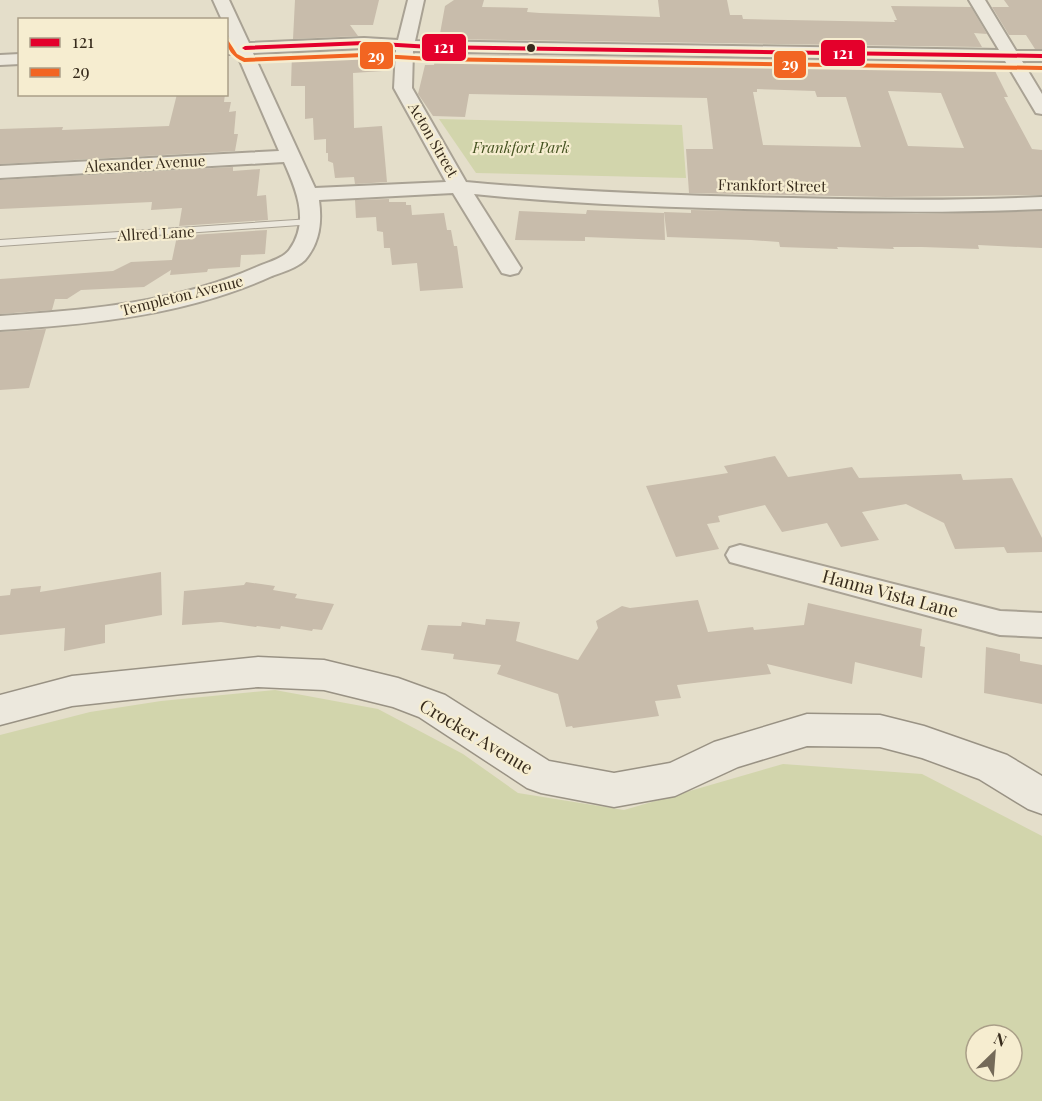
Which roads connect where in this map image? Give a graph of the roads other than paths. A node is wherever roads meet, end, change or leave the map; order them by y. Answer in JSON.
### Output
{"nodes":[{"id":1,"x":221,"y":0,"type":"edge"},
{"id":2,"x":416,"y":0,"type":"edge"},
{"id":3,"x":976,"y":0,"type":"edge"},
{"id":4,"x":227,"y":18,"type":"edge"},
{"id":5,"x":228,"y":23,"type":"edge"},
{"id":6,"x":405,"y":45,"type":"junction"},
{"id":7,"x":236,"y":49,"type":"edge"},
{"id":8,"x":1010,"y":56,"type":"junction"},
{"id":9,"x":1042,"y":56,"type":"edge"},
{"id":10,"x":18,"y":59,"type":"edge"},
{"id":11,"x":0,"y":60,"type":"edge"},
{"id":12,"x":1042,"y":109,"type":"edge"},
{"id":13,"x":290,"y":156,"type":"junction"},
{"id":14,"x":0,"y":172,"type":"edge"},
{"id":15,"x":459,"y":187,"type":"junction"},
{"id":16,"x":502,"y":191,"type":"junction"},
{"id":17,"x":308,"y":194,"type":"junction"},
{"id":18,"x":1042,"y":196,"type":"edge"},
{"id":19,"x":1042,"y":203,"type":"edge"},
{"id":20,"x":311,"y":222,"type":"junction"},
{"id":21,"x":0,"y":243,"type":"edge"},
{"id":22,"x":510,"y":268,"type":"dead end"},
{"id":23,"x":0,"y":323,"type":"edge"},
{"id":24,"x":740,"y":555,"type":"dead end"},
{"id":25,"x":1042,"y":626,"type":"edge"},
{"id":26,"x":0,"y":710,"type":"edge"},
{"id":27,"x":1042,"y":797,"type":"edge"}],
"edges":[{"from":1,"to":4,"type":"street","name":"Templeton Avenue"},
{"from":2,"to":6,"type":"street","name":"Acton Street"},
{"from":3,"to":8,"type":"street"},
{"from":5,"to":7,"type":"street","name":"Templeton Avenue"},
{"from":6,"to":7,"type":"street"},
{"from":6,"to":8,"type":"street"},
{"from":6,"to":15,"type":"street","name":"Acton Street"},
{"from":7,"to":13,"type":"street","name":"Templeton Avenue"},
{"from":8,"to":9,"type":"street"},
{"from":8,"to":12,"type":"street"},
{"from":10,"to":11,"type":"street"},
{"from":13,"to":14,"type":"street","name":"Alexander Avenue"},
{"from":13,"to":17,"type":"street","name":"Templeton Avenue"},
{"from":15,"to":16,"type":"street","name":"Frankfort Street"},
{"from":15,"to":17,"type":"street","name":"Frankfort Street"},
{"from":15,"to":22,"type":"street","name":"Acton Street"},
{"from":16,"to":18,"type":"street","name":"Frankfort Street"},
{"from":16,"to":19,"type":"street","name":"Frankfort Street"},
{"from":17,"to":20,"type":"street","name":"Templeton Avenue"},
{"from":20,"to":21,"type":"lane","name":"Allred Lane"},
{"from":20,"to":23,"type":"street","name":"Templeton Avenue"},
{"from":24,"to":25,"type":"street","name":"Hanna Vista Lane"},
{"from":26,"to":27,"type":"street","name":"Crocker Avenue"}]}
